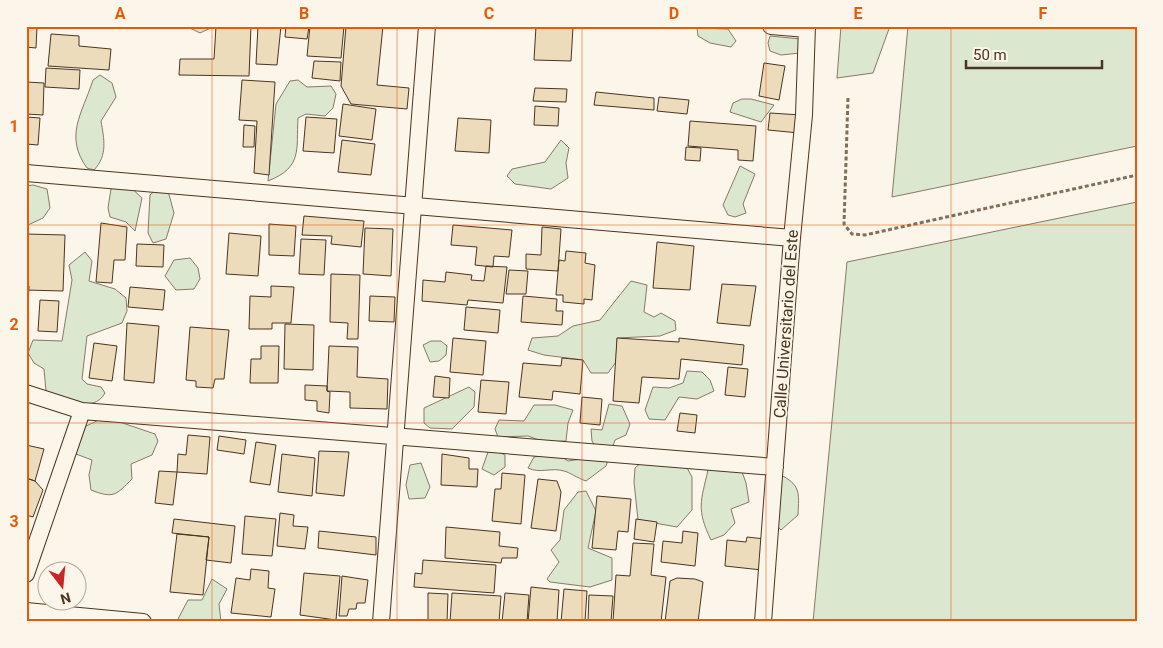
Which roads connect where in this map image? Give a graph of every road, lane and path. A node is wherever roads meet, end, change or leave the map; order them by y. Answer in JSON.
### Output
{"nodes":[{"id":1,"x":427,"y":26,"type":"edge"},
{"id":2,"x":772,"y":26,"type":"edge"},
{"id":3,"x":807,"y":28,"type":"edge"},
{"id":4,"x":848,"y":98,"type":"dead end"},
{"id":5,"x":26,"y":173,"type":"edge"},
{"id":6,"x":1137,"y":175,"type":"edge"},
{"id":7,"x":413,"y":206,"type":"junction"},
{"id":8,"x":792,"y":238,"type":"junction"},
{"id":9,"x":26,"y":393,"type":"edge"},
{"id":10,"x":82,"y":411,"type":"junction"},
{"id":11,"x":395,"y":436,"type":"junction"},
{"id":12,"x":775,"y":467,"type":"junction"},
{"id":13,"x":26,"y":574,"type":"edge"},
{"id":14,"x":26,"y":610,"type":"edge"},
{"id":15,"x":143,"y":622,"type":"edge"},
{"id":16,"x":381,"y":622,"type":"edge"},
{"id":17,"x":763,"y":622,"type":"edge"}],
"edges":[{"from":1,"to":7,"type":"street"},
{"from":2,"to":3,"type":"street"},
{"from":3,"to":8,"type":"street","name":"Calle Universitario del Este"},
{"from":4,"to":6,"type":"path"},
{"from":5,"to":7,"type":"street"},
{"from":7,"to":8,"type":"street"},
{"from":7,"to":11,"type":"street"},
{"from":8,"to":12,"type":"street","name":"Calle Universitario del Este"},
{"from":9,"to":10,"type":"street"},
{"from":10,"to":11,"type":"street"},
{"from":10,"to":13,"type":"street"},
{"from":11,"to":12,"type":"street"},
{"from":11,"to":16,"type":"street"},
{"from":12,"to":17,"type":"street","name":"Calle Universitario del Este"},
{"from":14,"to":15,"type":"street"}]}
